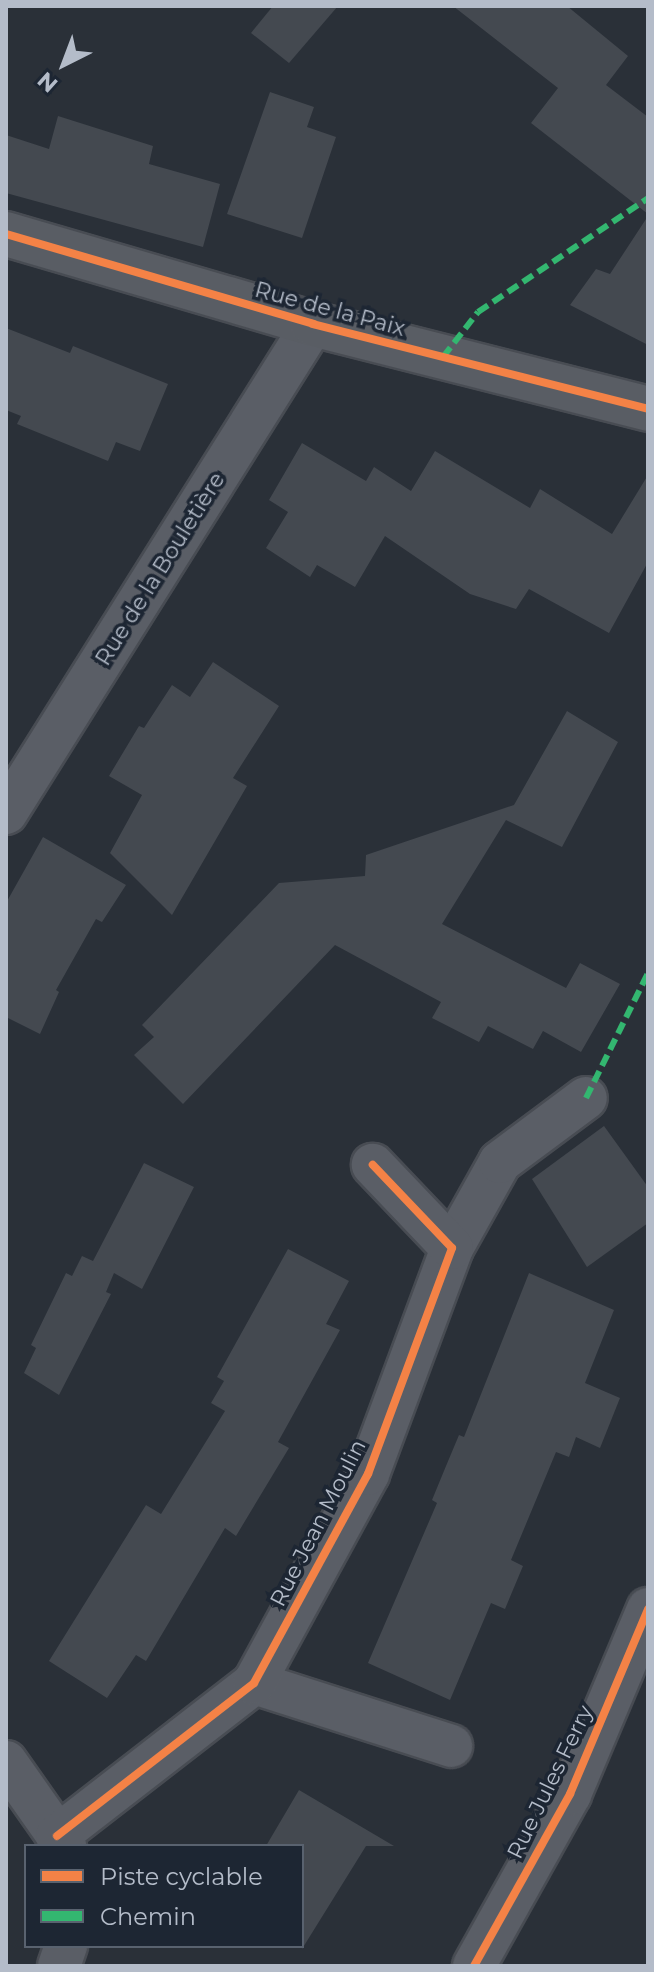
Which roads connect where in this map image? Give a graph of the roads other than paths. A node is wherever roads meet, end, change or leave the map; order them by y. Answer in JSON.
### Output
{"nodes":[{"id":1,"x":6,"y":234,"type":"edge"},
{"id":2,"x":313,"y":324,"type":"junction"},
{"id":3,"x":648,"y":409,"type":"edge"},
{"id":4,"x":6,"y":813,"type":"edge"},
{"id":5,"x":586,"y":1098,"type":"dead end"},
{"id":6,"x":373,"y":1165,"type":"dead end"},
{"id":7,"x":452,"y":1248,"type":"junction"},
{"id":8,"x":648,"y":1609,"type":"edge"},
{"id":9,"x":254,"y":1683,"type":"junction"},
{"id":10,"x":451,"y":1746,"type":"dead end"},
{"id":11,"x":12,"y":1782,"type":"edge"},
{"id":12,"x":61,"y":1841,"type":"edge"},
{"id":13,"x":474,"y":1966,"type":"edge"}],
"edges":[{"from":1,"to":2,"type":"street","name":"Rue de la Paix"},
{"from":2,"to":3,"type":"street","name":"Rue de la Paix"},
{"from":2,"to":4,"type":"street","name":"Rue de la Bouletière"},
{"from":5,"to":7,"type":"street","name":"Rue Jean Moulin"},
{"from":6,"to":7,"type":"street"},
{"from":7,"to":9,"type":"street","name":"Rue Jean Moulin"},
{"from":8,"to":13,"type":"street","name":"Rue Jules Ferry"},
{"from":9,"to":10,"type":"street"},
{"from":9,"to":12,"type":"street","name":"Rue Jean Moulin"},
{"from":11,"to":12,"type":"street"}]}
